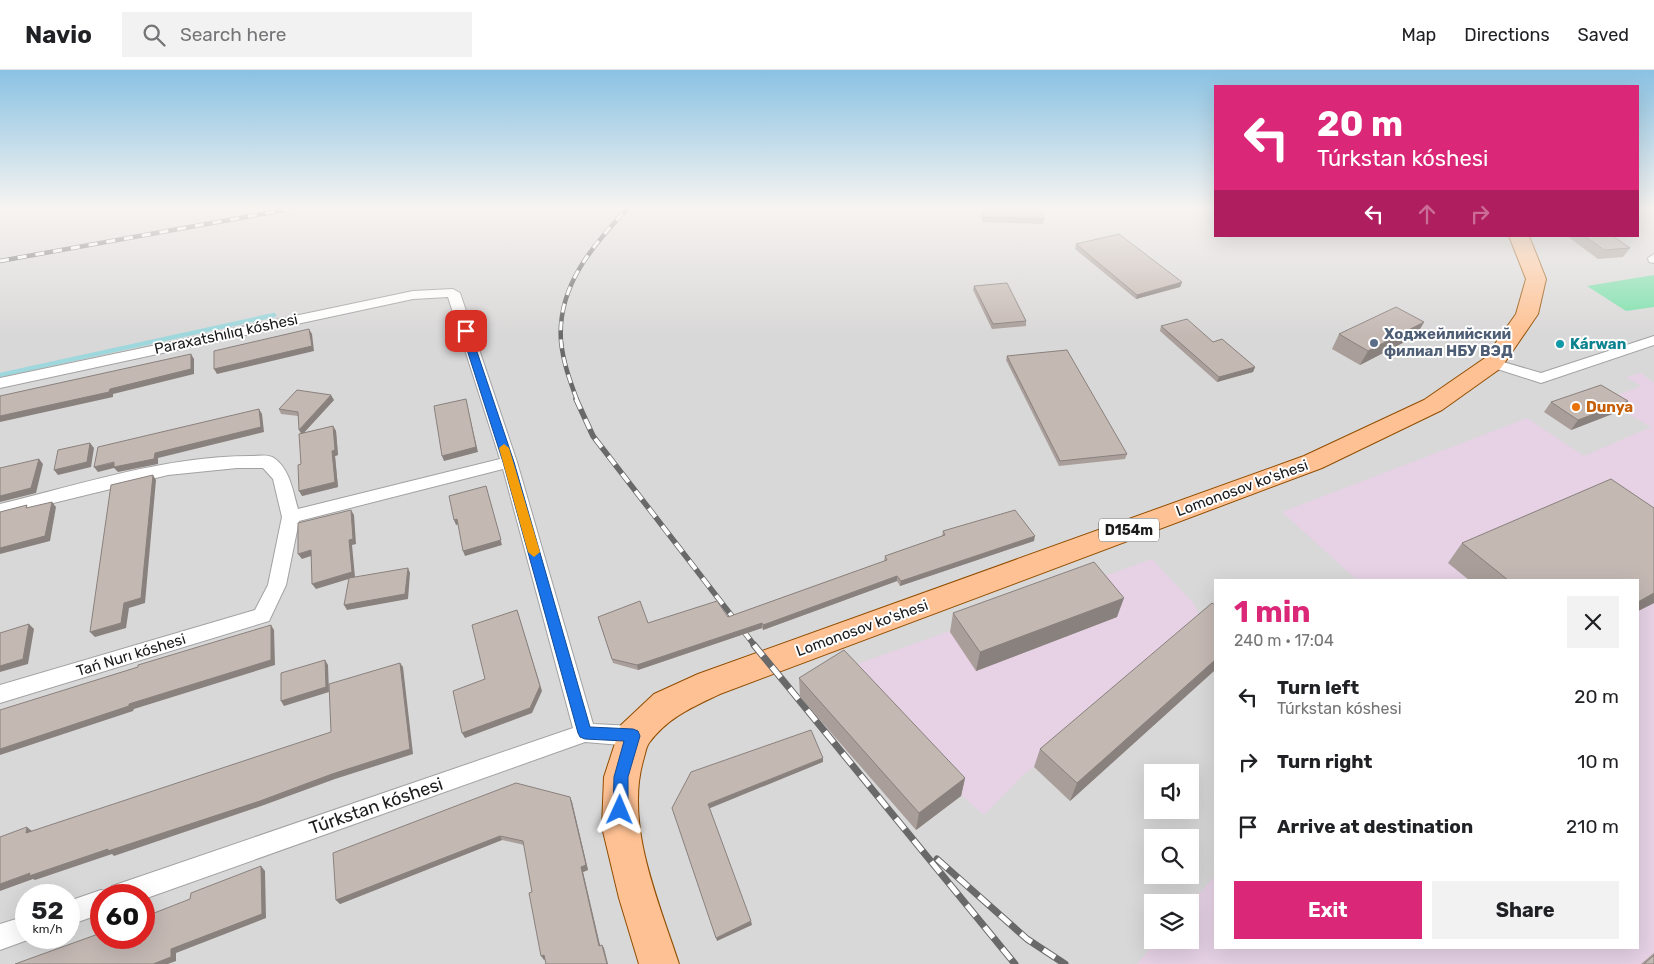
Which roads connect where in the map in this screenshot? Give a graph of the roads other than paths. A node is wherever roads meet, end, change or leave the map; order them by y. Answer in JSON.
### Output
{"nodes":[{"id":1,"x":1525,"y":251,"type":"edge"},
{"id":2,"x":1654,"y":340,"type":"edge"},
{"id":3,"x":1493,"y":363,"type":"junction"},
{"id":4,"x":0,"y":383,"type":"edge"},
{"id":5,"x":508,"y":462,"type":"junction"},
{"id":6,"x":0,"y":510,"type":"edge"},
{"id":7,"x":291,"y":517,"type":"junction"},
{"id":8,"x":0,"y":694,"type":"edge"},
{"id":9,"x":585,"y":733,"type":"junction"},
{"id":10,"x":633,"y":736,"type":"junction"},
{"id":11,"x":153,"y":884,"type":"edge"},
{"id":12,"x":15,"y":932,"type":"edge"},
{"id":13,"x":0,"y":937,"type":"edge"},
{"id":14,"x":659,"y":964,"type":"edge"}],
"edges":[{"from":1,"to":3,"type":"main road","name":"Lomonosov ko'shesi","number":"D154m"},
{"from":2,"to":3,"type":"street"},
{"from":3,"to":10,"type":"main road","name":"Lomonosov ko'shesi","number":"D154m"},
{"from":4,"to":5,"type":"street","name":"Paraxatshılıq kóshesi"},
{"from":5,"to":7,"type":"street"},
{"from":5,"to":9,"type":"street"},
{"from":6,"to":7,"type":"street"},
{"from":7,"to":8,"type":"street","name":"Tań Nurı kóshesi"},
{"from":9,"to":10,"type":"street","name":"Túrkstan kóshesi"},
{"from":9,"to":11,"type":"street","name":"Túrkstan kóshesi"},
{"from":10,"to":14,"type":"main road","number":"D154m"},
{"from":12,"to":13,"type":"street"}]}
